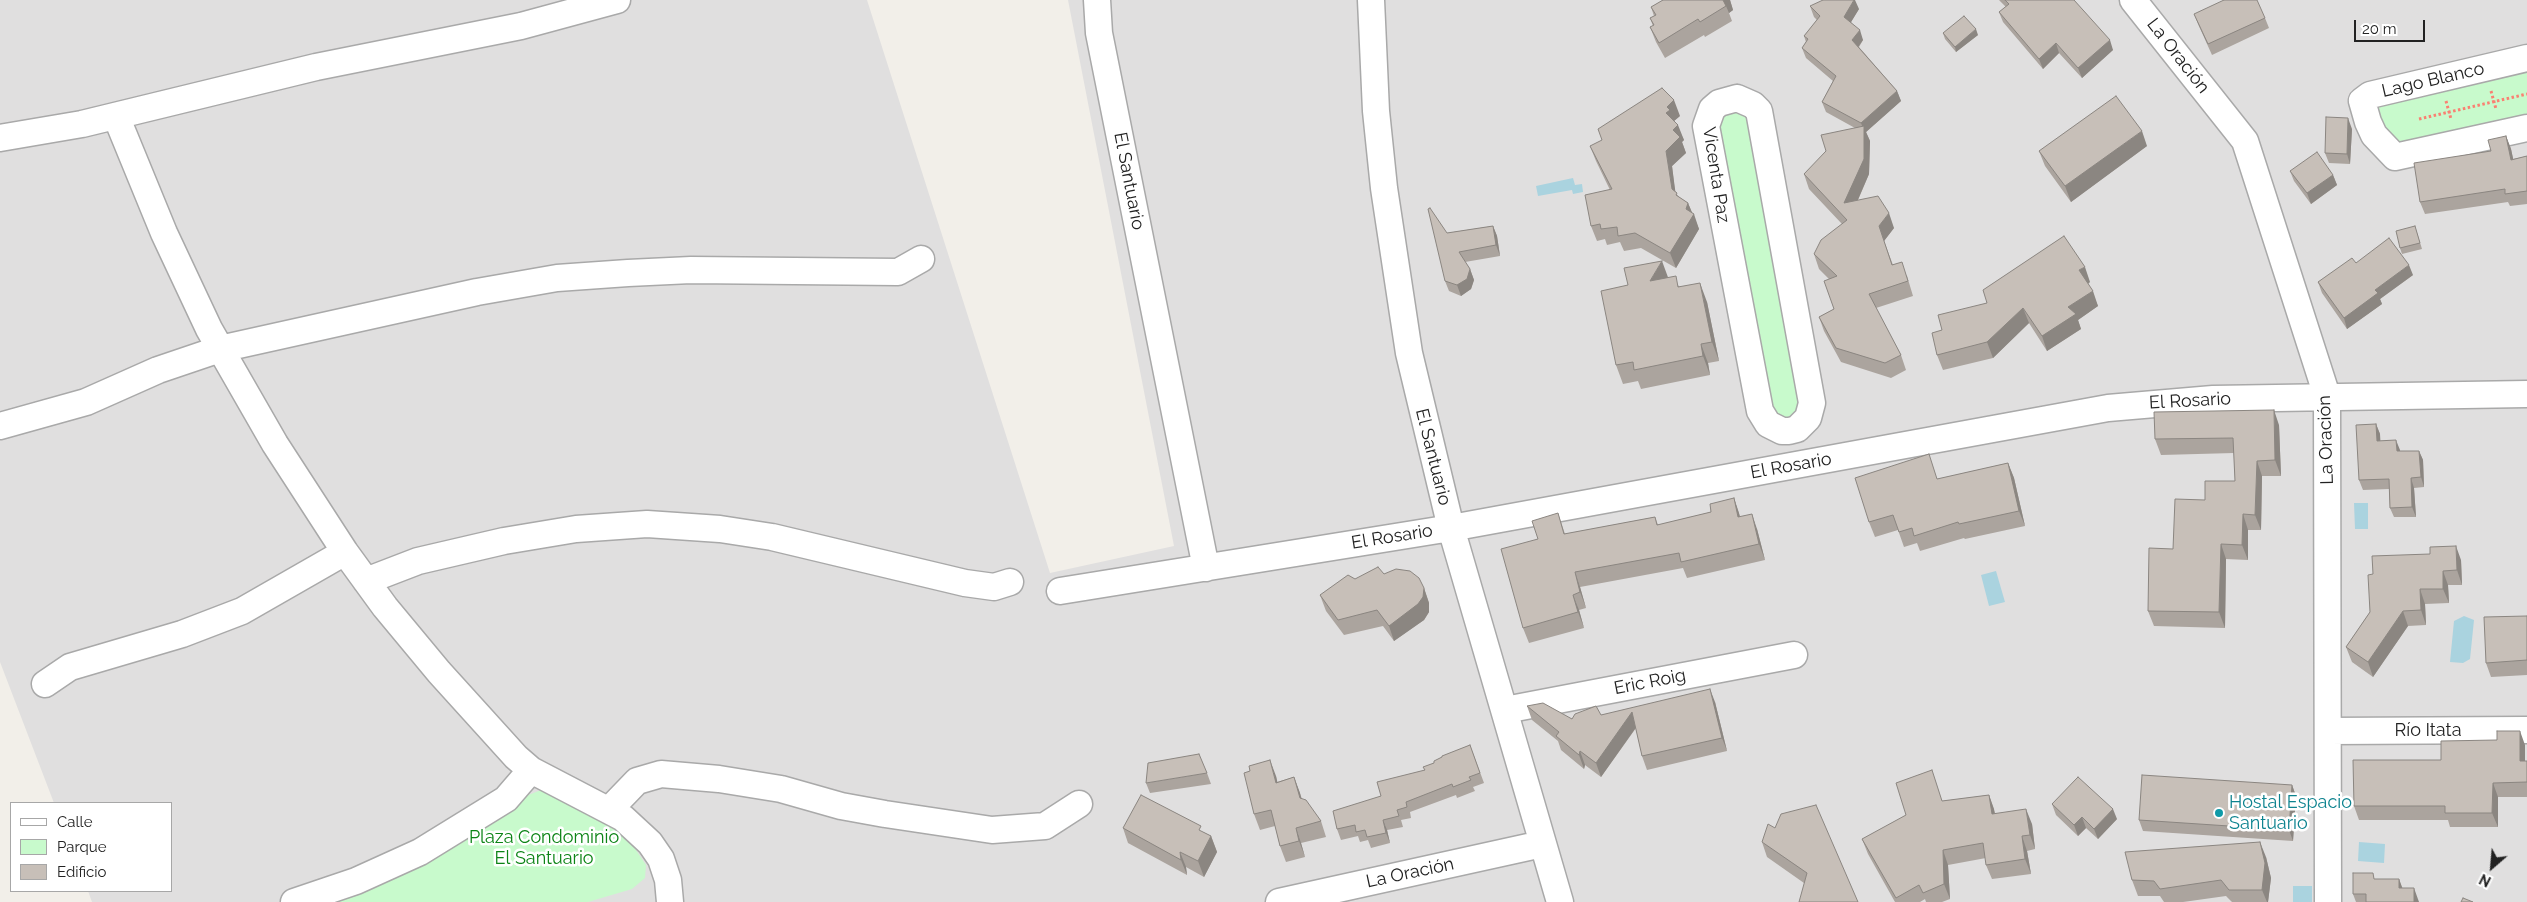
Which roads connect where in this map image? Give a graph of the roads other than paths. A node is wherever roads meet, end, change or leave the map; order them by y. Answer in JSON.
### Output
{"nodes":[{"id":1,"x":618,"y":0,"type":"edge"},
{"id":2,"x":1097,"y":0,"type":"edge"},
{"id":3,"x":1371,"y":0,"type":"edge"},
{"id":4,"x":2133,"y":0,"type":"edge"},
{"id":5,"x":2527,"y":58,"type":"edge"},
{"id":6,"x":116,"y":116,"type":"junction"},
{"id":7,"x":2515,"y":131,"type":"edge"},
{"id":8,"x":0,"y":138,"type":"edge"},
{"id":9,"x":921,"y":259,"type":"dead end"},
{"id":10,"x":220,"y":349,"type":"junction"},
{"id":11,"x":2527,"y":394,"type":"edge"},
{"id":12,"x":2327,"y":396,"type":"junction"},
{"id":13,"x":0,"y":426,"type":"edge"},
{"id":14,"x":1790,"y":431,"type":"junction"},
{"id":15,"x":1796,"y":465,"type":"junction"},
{"id":16,"x":1450,"y":528,"type":"junction"},
{"id":17,"x":345,"y":552,"type":"junction"},
{"id":18,"x":1206,"y":568,"type":"junction"},
{"id":19,"x":366,"y":581,"type":"junction"},
{"id":20,"x":1010,"y":582,"type":"dead end"},
{"id":21,"x":1060,"y":591,"type":"dead end"},
{"id":22,"x":1794,"y":655,"type":"dead end"},
{"id":23,"x":45,"y":684,"type":"dead end"},
{"id":24,"x":1505,"y":710,"type":"junction"},
{"id":25,"x":2527,"y":730,"type":"edge"},
{"id":26,"x":2328,"y":731,"type":"junction"},
{"id":27,"x":531,"y":770,"type":"junction"},
{"id":28,"x":1079,"y":804,"type":"dead end"},
{"id":29,"x":609,"y":810,"type":"junction"},
{"id":30,"x":1542,"y":844,"type":"junction"},
{"id":31,"x":294,"y":902,"type":"edge"},
{"id":32,"x":670,"y":902,"type":"edge"},
{"id":33,"x":1279,"y":902,"type":"edge"},
{"id":34,"x":1560,"y":902,"type":"edge"},
{"id":35,"x":2328,"y":902,"type":"edge"}],
"edges":[{"from":1,"to":6,"type":"street"},
{"from":2,"to":18,"type":"street","name":"El Santuario"},
{"from":3,"to":16,"type":"street","name":"El Santuario"},
{"from":4,"to":12,"type":"street","name":"La Oración"},
{"from":5,"to":7,"type":"street","name":"Lago Blanco"},
{"from":6,"to":8,"type":"street"},
{"from":6,"to":10,"type":"street"},
{"from":9,"to":10,"type":"street"},
{"from":10,"to":13,"type":"street"},
{"from":10,"to":17,"type":"street"},
{"from":11,"to":12,"type":"street","name":"El Rosario"},
{"from":12,"to":15,"type":"street","name":"El Rosario"},
{"from":12,"to":26,"type":"street","name":"La Oración"},
{"from":14,"to":14,"type":"street","name":"Vicenta Paz"},
{"from":14,"to":15,"type":"street"},
{"from":15,"to":16,"type":"street","name":"El Rosario"},
{"from":16,"to":18,"type":"street","name":"El Rosario"},
{"from":16,"to":24,"type":"street","name":"El Santuario"},
{"from":17,"to":19,"type":"street"},
{"from":17,"to":23,"type":"street"},
{"from":18,"to":21,"type":"street","name":"El Rosario"},
{"from":19,"to":20,"type":"street"},
{"from":19,"to":27,"type":"street"},
{"from":22,"to":24,"type":"street","name":"Eric Roig"},
{"from":24,"to":30,"type":"street","name":"El Santuario"},
{"from":25,"to":26,"type":"street","name":"Río Itata"},
{"from":26,"to":35,"type":"street","name":"La Oración"},
{"from":27,"to":29,"type":"street"},
{"from":27,"to":31,"type":"street"},
{"from":28,"to":29,"type":"street"},
{"from":29,"to":32,"type":"street"},
{"from":30,"to":33,"type":"street","name":"La Oración"},
{"from":30,"to":34,"type":"street","name":"El Santuario"}]}
